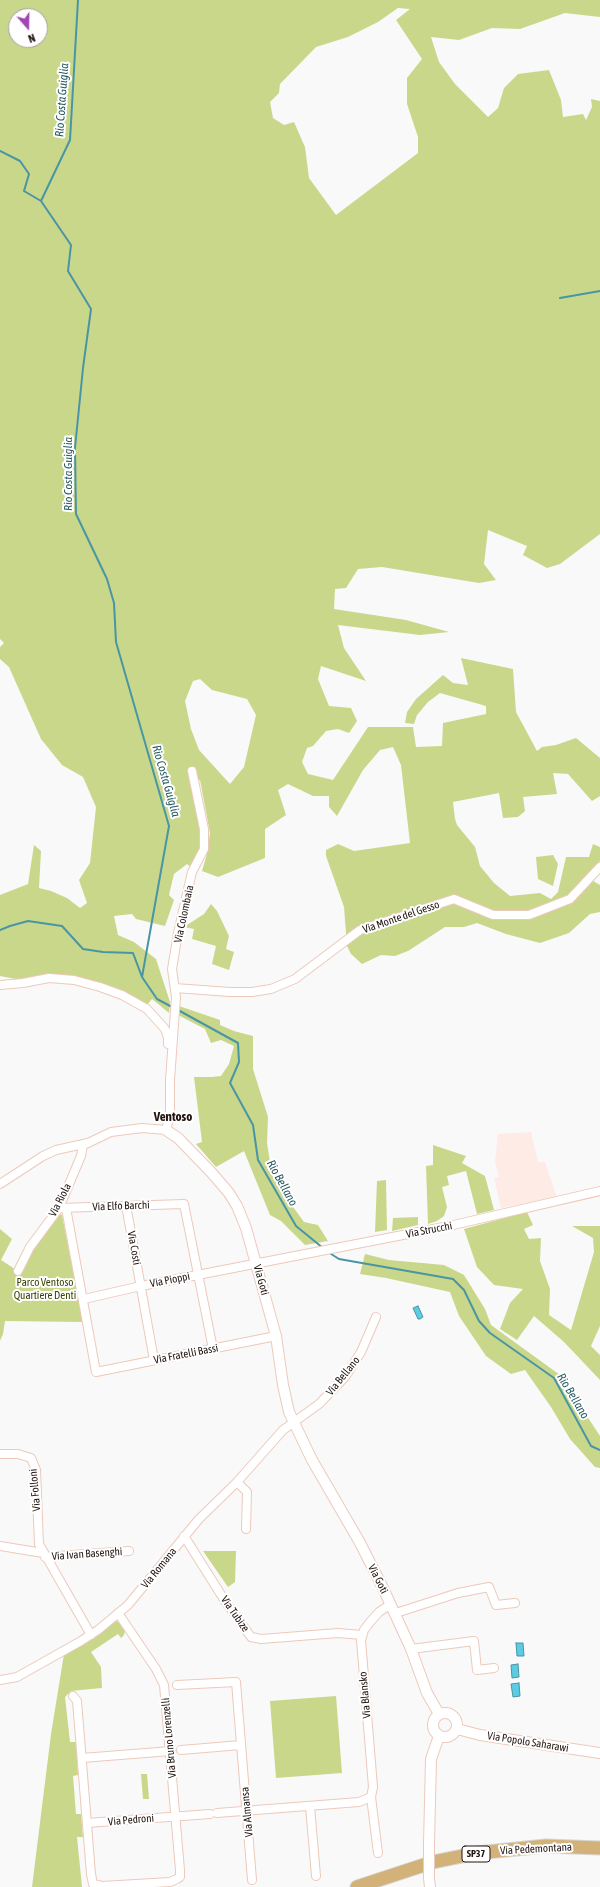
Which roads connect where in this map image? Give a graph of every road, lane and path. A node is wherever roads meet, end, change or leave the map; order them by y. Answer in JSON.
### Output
{"nodes":[{"id":1,"x":192,"y":771,"type":"dead end"},
{"id":2,"x":600,"y":866,"type":"edge"},
{"id":3,"x":0,"y":985,"type":"edge"},
{"id":4,"x":175,"y":988,"type":"junction"},
{"id":5,"x":172,"y":1060,"type":"junction"},
{"id":6,"x":166,"y":1130,"type":"junction"},
{"id":7,"x":83,"y":1145,"type":"junction"},
{"id":8,"x":0,"y":1184,"type":"edge"},
{"id":9,"x":600,"y":1191,"type":"edge"},
{"id":10,"x":126,"y":1206,"type":"junction"},
{"id":11,"x":62,"y":1208,"type":"junction"},
{"id":12,"x":256,"y":1264,"type":"junction"},
{"id":13,"x":18,"y":1271,"type":"dead end"},
{"id":14,"x":198,"y":1275,"type":"junction"},
{"id":15,"x":141,"y":1286,"type":"junction"},
{"id":16,"x":84,"y":1299,"type":"junction"},
{"id":17,"x":376,"y":1316,"type":"dead end"},
{"id":18,"x":276,"y":1336,"type":"junction"},
{"id":19,"x":213,"y":1349,"type":"junction"},
{"id":20,"x":154,"y":1360,"type":"junction"},
{"id":21,"x":293,"y":1422,"type":"junction"},
{"id":22,"x":0,"y":1454,"type":"edge"},
{"id":23,"x":237,"y":1482,"type":"junction"},
{"id":24,"x":246,"y":1529,"type":"dead end"},
{"id":25,"x":184,"y":1536,"type":"junction"},
{"id":26,"x":0,"y":1546,"type":"edge"},
{"id":27,"x":129,"y":1551,"type":"dead end"},
{"id":28,"x":44,"y":1555,"type":"junction"},
{"id":29,"x":515,"y":1603,"type":"dead end"},
{"id":30,"x":391,"y":1604,"type":"junction"},
{"id":31,"x":118,"y":1614,"type":"junction"},
{"id":32,"x":396,"y":1614,"type":"junction"},
{"id":33,"x":91,"y":1635,"type":"junction"},
{"id":34,"x":362,"y":1635,"type":"junction"},
{"id":35,"x":411,"y":1649,"type":"junction"},
{"id":36,"x":494,"y":1668,"type":"dead end"},
{"id":37,"x":0,"y":1680,"type":"edge"},
{"id":38,"x":177,"y":1685,"type":"dead end"},
{"id":39,"x":73,"y":1696,"type":"dead end"},
{"id":40,"x":439,"y":1714,"type":"junction"},
{"id":41,"x":457,"y":1729,"type":"junction"},
{"id":42,"x":439,"y":1736,"type":"junction"},
{"id":43,"x":241,"y":1745,"type":"junction"},
{"id":44,"x":181,"y":1750,"type":"dead end"},
{"id":45,"x":170,"y":1751,"type":"junction"},
{"id":46,"x":600,"y":1753,"type":"edge"},
{"id":47,"x":82,"y":1758,"type":"junction"},
{"id":48,"x":371,"y":1797,"type":"junction"},
{"id":49,"x":310,"y":1806,"type":"junction"},
{"id":50,"x":247,"y":1811,"type":"junction"},
{"id":51,"x":176,"y":1816,"type":"junction"},
{"id":52,"x":87,"y":1823,"type":"junction"},
{"id":53,"x":600,"y":1848,"type":"edge"},
{"id":54,"x":378,"y":1853,"type":"dead end"},
{"id":55,"x":316,"y":1876,"type":"dead end"},
{"id":56,"x":252,"y":1880,"type":"dead end"},
{"id":57,"x":429,"y":1883,"type":"edge"},
{"id":58,"x":357,"y":1887,"type":"edge"}],
"edges":[{"from":1,"to":4,"type":"street","name":"Via Colombaia"},
{"from":2,"to":4,"type":"street","name":"Via Monte del Gesso"},
{"from":3,"to":5,"type":"street","name":"Via Colombaia"},
{"from":4,"to":5,"type":"street","name":"Via Colombaia"},
{"from":5,"to":6,"type":"street","name":"Via Colombaia"},
{"from":6,"to":7,"type":"street","name":"Via Goti"},
{"from":6,"to":12,"type":"street","name":"Via Goti"},
{"from":7,"to":8,"type":"street","name":"Via Goti"},
{"from":7,"to":11,"type":"street","name":"Via Riola"},
{"from":9,"to":12,"type":"street","name":"Via Strucchi"},
{"from":10,"to":11,"type":"street","name":"Via Elfo Barchi"},
{"from":10,"to":14,"type":"street","name":"Via Elfo Barchi"},
{"from":10,"to":15,"type":"street","name":"Via Costi"},
{"from":11,"to":13,"type":"street","name":"Via Riola"},
{"from":11,"to":16,"type":"street"},
{"from":12,"to":14,"type":"street","name":"Via Pioppi"},
{"from":12,"to":18,"type":"street","name":"Via Goti"},
{"from":14,"to":15,"type":"street","name":"Via Pioppi"},
{"from":14,"to":19,"type":"street"},
{"from":15,"to":16,"type":"street","name":"Via Pioppi"},
{"from":15,"to":20,"type":"street","name":"Via Costi"},
{"from":16,"to":20,"type":"street","name":"Via Fratelli Bassi"},
{"from":17,"to":21,"type":"street","name":"Via Bellano"},
{"from":18,"to":19,"type":"street","name":"Via Fratelli Bassi"},
{"from":18,"to":21,"type":"street","name":"Via Goti"},
{"from":19,"to":20,"type":"street","name":"Via Fratelli Bassi"},
{"from":21,"to":23,"type":"street","name":"Via Romana"},
{"from":21,"to":30,"type":"street","name":"Via Goti"},
{"from":22,"to":28,"type":"street","name":"Via Folloni"},
{"from":23,"to":24,"type":"street"},
{"from":23,"to":25,"type":"street","name":"Via Romana"},
{"from":25,"to":31,"type":"street","name":"Via Romana"},
{"from":25,"to":34,"type":"street","name":"Via Tubize"},
{"from":26,"to":28,"type":"street"},
{"from":27,"to":28,"type":"street","name":"Via Ivan Basenghi"},
{"from":28,"to":33,"type":"street","name":"Via Folloni"},
{"from":29,"to":32,"type":"street"},
{"from":30,"to":32,"type":"street","name":"Via Goti"},
{"from":30,"to":34,"type":"street"},
{"from":31,"to":33,"type":"street","name":"Via Romana"},
{"from":31,"to":45,"type":"street","name":"Via Bruno Lorenzelli"},
{"from":32,"to":35,"type":"street","name":"Via Goti"},
{"from":33,"to":37,"type":"street","name":"Via Romana"},
{"from":34,"to":48,"type":"street","name":"Via Blansko"},
{"from":35,"to":36,"type":"street"},
{"from":35,"to":40,"type":"street","name":"Via Goti"},
{"from":38,"to":43,"type":"street","name":"Via Almansa"},
{"from":39,"to":47,"type":"street"},
{"from":40,"to":41,"type":"street"},
{"from":40,"to":42,"type":"street"},
{"from":41,"to":42,"type":"street"},
{"from":41,"to":46,"type":"street","name":"Via Popolo Saharawi"},
{"from":42,"to":57,"type":"street","bridge":true},
{"from":43,"to":44,"type":"street"},
{"from":43,"to":50,"type":"street","name":"Via Almansa"},
{"from":45,"to":47,"type":"street"},
{"from":45,"to":51,"type":"street","name":"Via Bruno Lorenzelli"},
{"from":47,"to":52,"type":"street"},
{"from":48,"to":49,"type":"street"},
{"from":48,"to":54,"type":"street","name":"Via Blansko"},
{"from":49,"to":50,"type":"street"},
{"from":49,"to":55,"type":"street"},
{"from":50,"to":51,"type":"street"},
{"from":50,"to":56,"type":"street","name":"Via Almansa"},
{"from":51,"to":52,"type":"street","name":"Via Pedroni"},
{"from":51,"to":52,"type":"street","name":"Via Bruno Lorenzelli"},
{"from":53,"to":58,"type":"main road","name":"Via Pedemontana","number":"SP37"}]}
